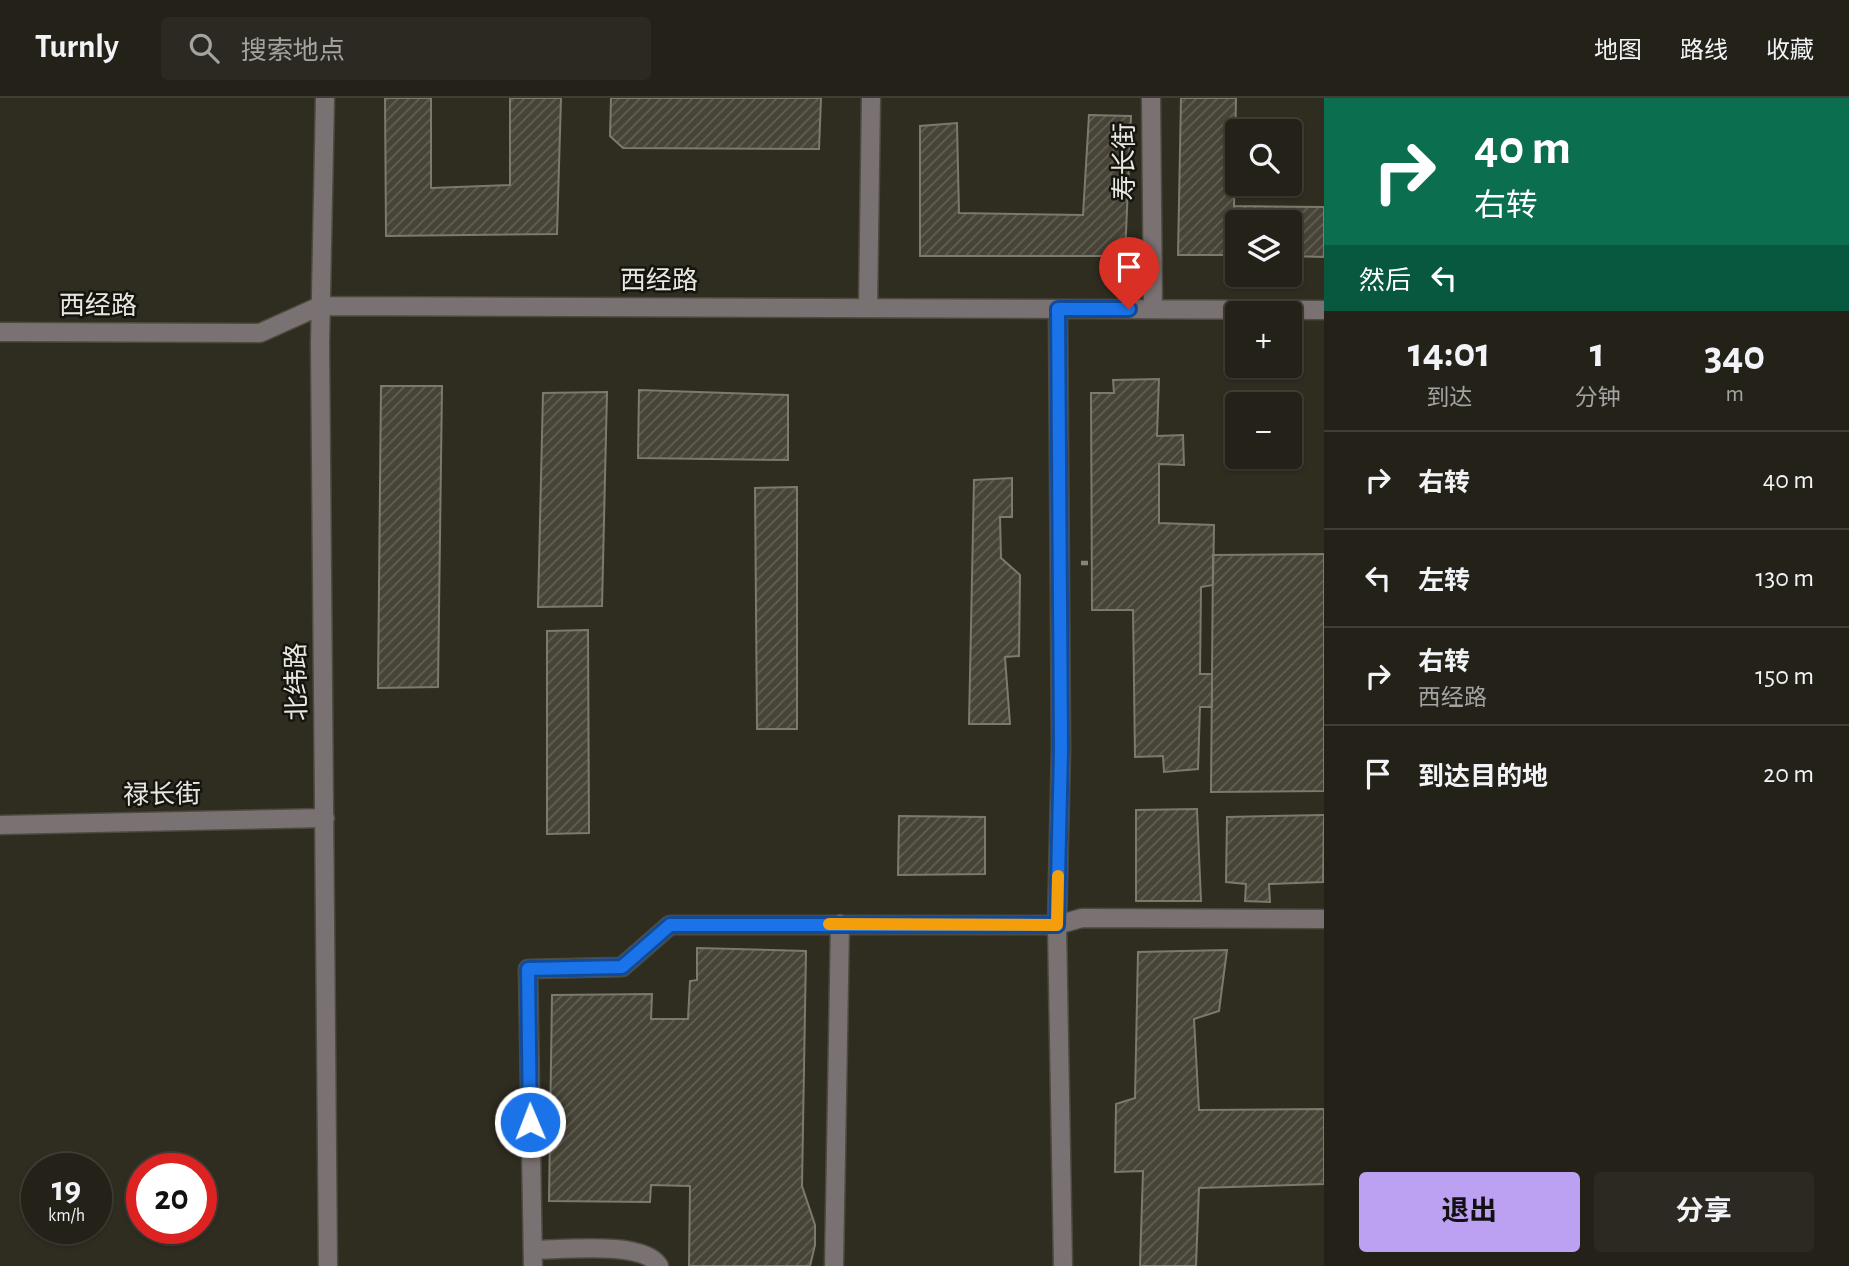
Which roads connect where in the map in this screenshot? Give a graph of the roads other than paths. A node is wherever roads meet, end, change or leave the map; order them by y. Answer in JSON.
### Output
{"nodes":[{"id":1,"x":325,"y":98,"type":"edge"},
{"id":2,"x":871,"y":98,"type":"edge"},
{"id":3,"x":1151,"y":98,"type":"edge"},
{"id":4,"x":320,"y":306,"type":"junction"},
{"id":5,"x":868,"y":308,"type":"junction"},
{"id":6,"x":1058,"y":309,"type":"junction"},
{"id":7,"x":1153,"y":309,"type":"junction"},
{"id":8,"x":1324,"y":310,"type":"edge"},
{"id":9,"x":0,"y":332,"type":"edge"},
{"id":10,"x":325,"y":818,"type":"junction"},
{"id":11,"x":0,"y":825,"type":"edge"},
{"id":12,"x":1324,"y":919,"type":"edge"},
{"id":13,"x":840,"y":924,"type":"junction"},
{"id":14,"x":1057,"y":925,"type":"junction"},
{"id":15,"x":533,"y":1258,"type":"edge"},
{"id":16,"x":328,"y":1266,"type":"edge"},
{"id":17,"x":659,"y":1266,"type":"edge"},
{"id":18,"x":834,"y":1266,"type":"edge"},
{"id":19,"x":1063,"y":1266,"type":"edge"}],
"edges":[{"from":1,"to":4,"type":"street","name":"北纬路"},
{"from":2,"to":5,"type":"street"},
{"from":3,"to":7,"type":"street","name":"寿长街"},
{"from":4,"to":5,"type":"street","name":"西经路"},
{"from":4,"to":9,"type":"street","name":"西经路"},
{"from":4,"to":10,"type":"street","name":"北纬路"},
{"from":5,"to":6,"type":"street","name":"西经路"},
{"from":6,"to":7,"type":"street","name":"西经路"},
{"from":6,"to":14,"type":"street"},
{"from":7,"to":8,"type":"street","name":"西经路"},
{"from":10,"to":11,"type":"street","name":"禄长街"},
{"from":10,"to":16,"type":"street","name":"北纬路"},
{"from":12,"to":14,"type":"street"},
{"from":13,"to":14,"type":"street"},
{"from":13,"to":15,"type":"street"},
{"from":13,"to":18,"type":"street"},
{"from":14,"to":19,"type":"street"},
{"from":15,"to":17,"type":"street"}]}
